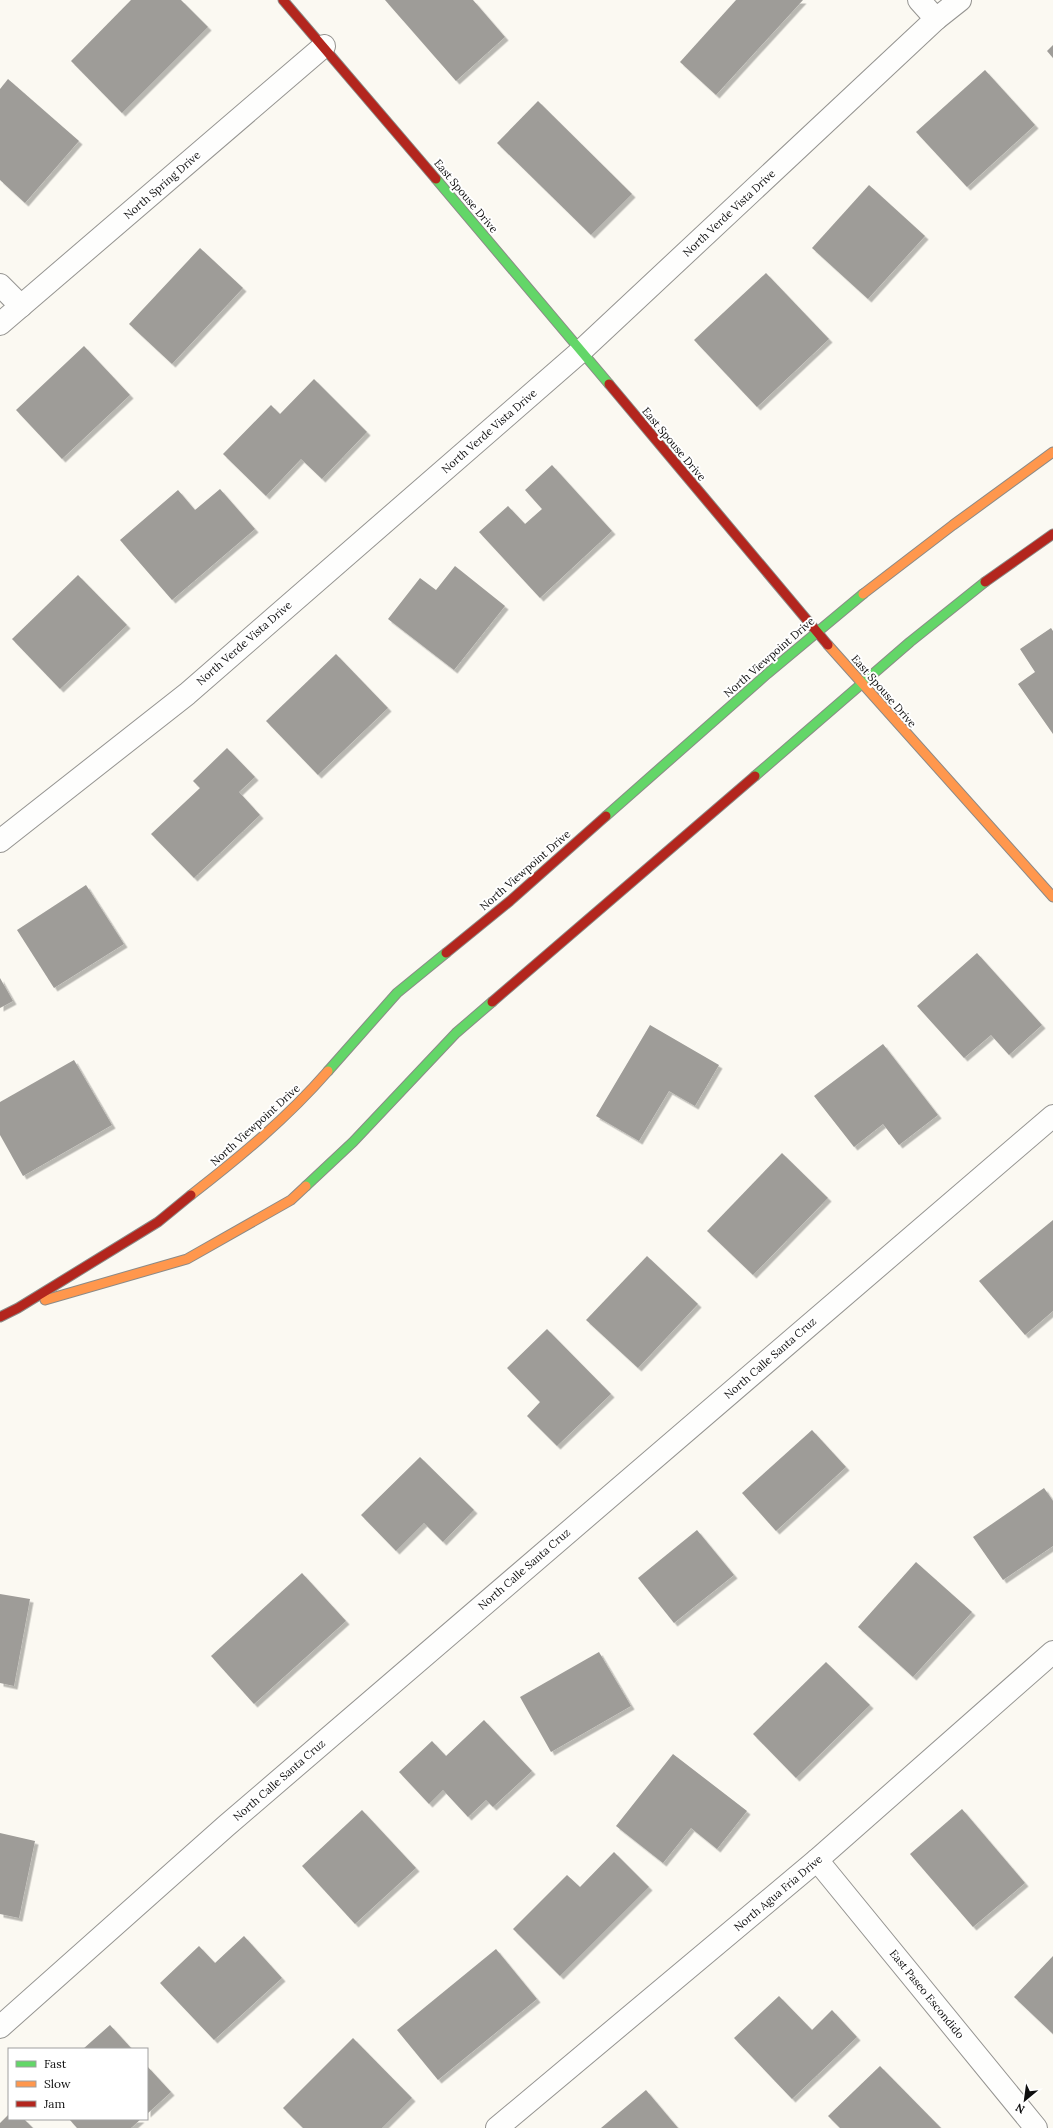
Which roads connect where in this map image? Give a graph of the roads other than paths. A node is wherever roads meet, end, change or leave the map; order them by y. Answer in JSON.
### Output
{"nodes":[{"id":1,"x":283,"y":0,"type":"edge"},
{"id":2,"x":919,"y":0,"type":"edge"},
{"id":3,"x":960,"y":0,"type":"edge"},
{"id":4,"x":936,"y":19,"type":"junction"},
{"id":5,"x":324,"y":46,"type":"junction"},
{"id":6,"x":0,"y":285,"type":"edge"},
{"id":7,"x":21,"y":306,"type":"junction"},
{"id":8,"x":0,"y":324,"type":"edge"},
{"id":9,"x":581,"y":351,"type":"junction"},
{"id":10,"x":1053,"y":452,"type":"edge"},
{"id":11,"x":1053,"y":534,"type":"edge"},
{"id":12,"x":817,"y":632,"type":"junction"},
{"id":13,"x":861,"y":684,"type":"junction"},
{"id":14,"x":0,"y":841,"type":"edge"},
{"id":15,"x":1053,"y":897,"type":"edge"},
{"id":16,"x":1053,"y":1116,"type":"edge"},
{"id":17,"x":18,"y":1308,"type":"junction"},
{"id":18,"x":0,"y":1317,"type":"edge"},
{"id":19,"x":1053,"y":1652,"type":"edge"},
{"id":20,"x":817,"y":1860,"type":"junction"},
{"id":21,"x":0,"y":2027,"type":"edge"},
{"id":22,"x":497,"y":2128,"type":"edge"},
{"id":23,"x":1036,"y":2128,"type":"edge"}],
"edges":[{"from":1,"to":5,"type":"main road","name":"East Spouse Drive"},
{"from":2,"to":4,"type":"street"},
{"from":3,"to":4,"type":"street","name":"North Verde Vista Drive"},
{"from":4,"to":9,"type":"street","name":"North Verde Vista Drive"},
{"from":5,"to":7,"type":"street","name":"North Spring Drive"},
{"from":5,"to":9,"type":"main road","name":"East Spouse Drive"},
{"from":6,"to":7,"type":"street"},
{"from":7,"to":8,"type":"street","name":"North Spring Drive"},
{"from":9,"to":12,"type":"main road","name":"East Spouse Drive"},
{"from":9,"to":14,"type":"street","name":"North Verde Vista Drive"},
{"from":10,"to":12,"type":"main road","name":"North Viewpoint Drive"},
{"from":11,"to":13,"type":"main road","name":"North Viewpoint Drive"},
{"from":12,"to":13,"type":"main road","name":"East Spouse Drive"},
{"from":12,"to":17,"type":"main road","name":"North Viewpoint Drive"},
{"from":13,"to":15,"type":"main road","name":"East Spouse Drive"},
{"from":13,"to":17,"type":"main road","name":"North Viewpoint Drive"},
{"from":16,"to":21,"type":"street","name":"North Calle Santa Cruz"},
{"from":17,"to":18,"type":"main road","name":"North Viewpoint Drive"},
{"from":19,"to":20,"type":"street","name":"North Agua Fria Drive"},
{"from":20,"to":22,"type":"street","name":"North Agua Fria Drive"},
{"from":20,"to":23,"type":"street","name":"East Paseo Escondido"}]}
